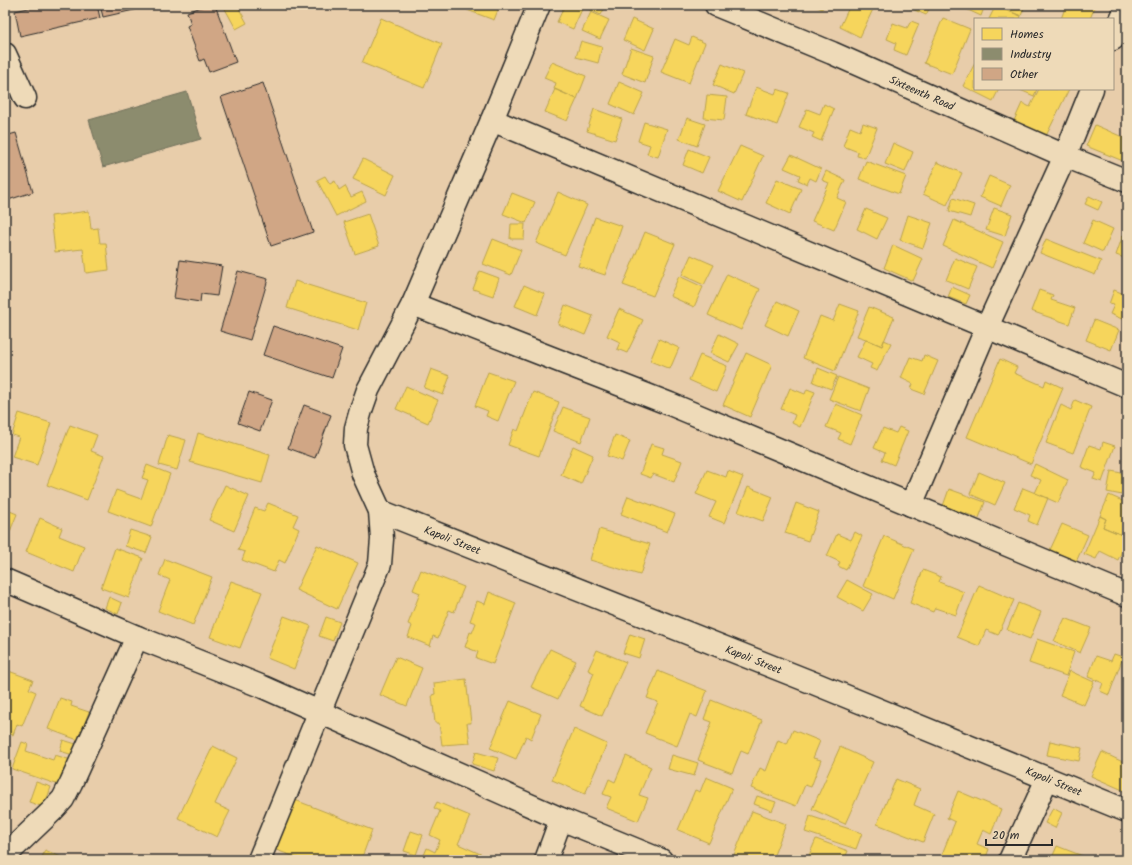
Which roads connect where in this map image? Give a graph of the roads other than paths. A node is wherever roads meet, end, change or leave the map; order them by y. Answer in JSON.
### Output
{"nodes":[{"id":1,"x":539,"y":5,"type":"edge"},
{"id":2,"x":716,"y":5,"type":"edge"},
{"id":3,"x":1127,"y":5,"type":"edge"},
{"id":4,"x":1114,"y":37,"type":"edge"},
{"id":5,"x":5,"y":54,"type":"edge"},
{"id":6,"x":1092,"y":90,"type":"edge"},
{"id":7,"x":25,"y":98,"type":"dead end"},
{"id":8,"x":492,"y":120,"type":"junction"},
{"id":9,"x":1065,"y":156,"type":"junction"},
{"id":10,"x":1127,"y":181,"type":"edge"},
{"id":11,"x":413,"y":304,"type":"junction"},
{"id":12,"x":987,"y":327,"type":"junction"},
{"id":13,"x":1127,"y":386,"type":"edge"},
{"id":14,"x":911,"y":505,"type":"junction"},
{"id":15,"x":380,"y":511,"type":"junction"},
{"id":16,"x":5,"y":580,"type":"edge"},
{"id":17,"x":1127,"y":595,"type":"edge"},
{"id":18,"x":138,"y":637,"type":"junction"},
{"id":19,"x":319,"y":713,"type":"junction"},
{"id":20,"x":1047,"y":779,"type":"junction"},
{"id":21,"x":1127,"y":811,"type":"edge"},
{"id":22,"x":561,"y":819,"type":"junction"},
{"id":23,"x":5,"y":856,"type":"edge"},
{"id":24,"x":258,"y":860,"type":"edge"},
{"id":25,"x":546,"y":860,"type":"edge"},
{"id":26,"x":661,"y":860,"type":"edge"},
{"id":27,"x":1010,"y":860,"type":"edge"}],
"edges":[{"from":1,"to":8,"type":"street"},
{"from":2,"to":9,"type":"street","name":"Sixteenth Road"},
{"from":3,"to":4,"type":"street"},
{"from":5,"to":7,"type":"street"},
{"from":6,"to":9,"type":"street"},
{"from":8,"to":11,"type":"street"},
{"from":8,"to":12,"type":"street"},
{"from":9,"to":10,"type":"street","name":"Sixteenth Road"},
{"from":9,"to":12,"type":"street"},
{"from":11,"to":14,"type":"street"},
{"from":11,"to":15,"type":"street"},
{"from":12,"to":13,"type":"street"},
{"from":12,"to":14,"type":"street"},
{"from":14,"to":17,"type":"street"},
{"from":15,"to":19,"type":"street"},
{"from":15,"to":20,"type":"street","name":"Kapoli Street"},
{"from":16,"to":18,"type":"street"},
{"from":18,"to":19,"type":"street"},
{"from":18,"to":23,"type":"street"},
{"from":19,"to":22,"type":"street"},
{"from":19,"to":24,"type":"street"},
{"from":20,"to":21,"type":"street","name":"Kapoli Street"},
{"from":20,"to":27,"type":"street"},
{"from":22,"to":25,"type":"street"},
{"from":22,"to":26,"type":"street"}]}
